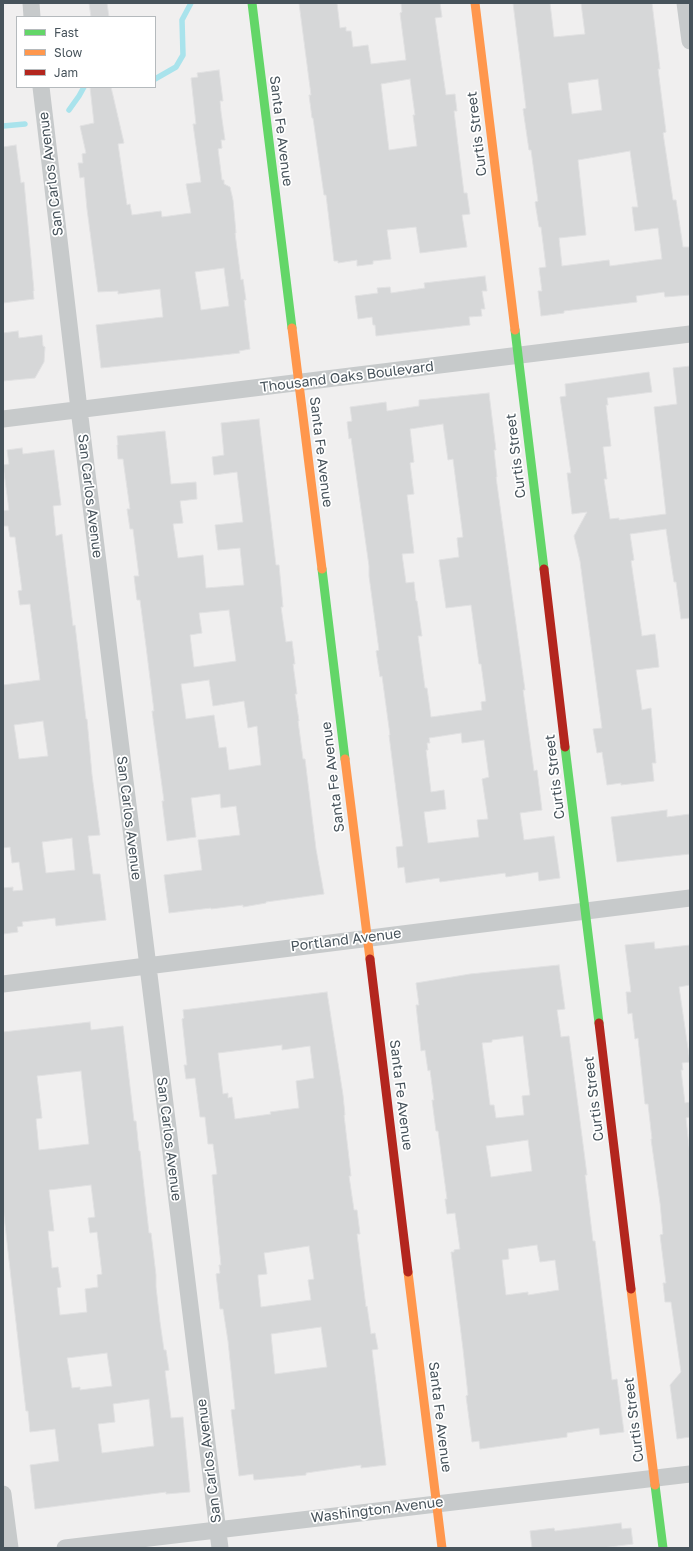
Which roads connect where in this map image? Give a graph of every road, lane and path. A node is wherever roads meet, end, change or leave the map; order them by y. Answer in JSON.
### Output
{"nodes":[{"id":1,"x":30,"y":3,"type":"edge"},
{"id":2,"x":252,"y":3,"type":"edge"},
{"id":3,"x":475,"y":3,"type":"edge"},
{"id":4,"x":685,"y":3,"type":"edge"},
{"id":5,"x":32,"y":16,"type":"edge"},
{"id":6,"x":690,"y":41,"type":"edge"},
{"id":7,"x":41,"y":88,"type":"edge"},
{"id":8,"x":690,"y":334,"type":"edge"},
{"id":9,"x":518,"y":356,"type":"junction"},
{"id":10,"x":298,"y":382,"type":"junction"},
{"id":11,"x":79,"y":409,"type":"junction"},
{"id":12,"x":3,"y":419,"type":"edge"},
{"id":13,"x":690,"y":898,"type":"edge"},
{"id":14,"x":586,"y":911,"type":"junction"},
{"id":15,"x":367,"y":938,"type":"junction"},
{"id":16,"x":147,"y":965,"type":"junction"},
{"id":17,"x":3,"y":984,"type":"edge"},
{"id":18,"x":690,"y":1474,"type":"edge"},
{"id":19,"x":654,"y":1478,"type":"junction"},
{"id":20,"x":3,"y":1494,"type":"edge"},
{"id":21,"x":436,"y":1503,"type":"junction"},
{"id":22,"x":217,"y":1529,"type":"junction"},
{"id":23,"x":10,"y":1548,"type":"edge"},
{"id":24,"x":65,"y":1548,"type":"edge"},
{"id":25,"x":220,"y":1548,"type":"edge"},
{"id":26,"x":442,"y":1548,"type":"edge"},
{"id":27,"x":663,"y":1548,"type":"edge"}],
"edges":[{"from":1,"to":5,"type":"street"},
{"from":2,"to":10,"type":"street","name":"Santa Fe Avenue"},
{"from":3,"to":9,"type":"street","name":"Curtis Street"},
{"from":4,"to":6,"type":"street"},
{"from":7,"to":11,"type":"street","name":"San Carlos Avenue"},
{"from":8,"to":9,"type":"street","name":"Thousand Oaks Boulevard"},
{"from":9,"to":10,"type":"street","name":"Thousand Oaks Boulevard"},
{"from":9,"to":14,"type":"street","name":"Curtis Street"},
{"from":10,"to":11,"type":"street","name":"Thousand Oaks Boulevard"},
{"from":10,"to":15,"type":"street","name":"Santa Fe Avenue"},
{"from":11,"to":12,"type":"street","name":"Thousand Oaks Boulevard"},
{"from":11,"to":16,"type":"street","name":"San Carlos Avenue"},
{"from":13,"to":14,"type":"street","name":"Portland Avenue"},
{"from":14,"to":15,"type":"street","name":"Portland Avenue"},
{"from":14,"to":19,"type":"street","name":"Curtis Street"},
{"from":15,"to":16,"type":"street","name":"Portland Avenue"},
{"from":15,"to":21,"type":"street","name":"Santa Fe Avenue"},
{"from":16,"to":17,"type":"street","name":"Portland Avenue"},
{"from":16,"to":22,"type":"street","name":"San Carlos Avenue"},
{"from":18,"to":19,"type":"street","name":"Washington Avenue"},
{"from":19,"to":21,"type":"street","name":"Washington Avenue"},
{"from":19,"to":27,"type":"street","name":"Curtis Street"},
{"from":20,"to":23,"type":"street"},
{"from":21,"to":22,"type":"street","name":"Washington Avenue"},
{"from":21,"to":26,"type":"street","name":"Santa Fe Avenue"},
{"from":22,"to":24,"type":"street","name":"Washington Avenue"},
{"from":22,"to":25,"type":"street","name":"San Carlos Avenue"}]}
